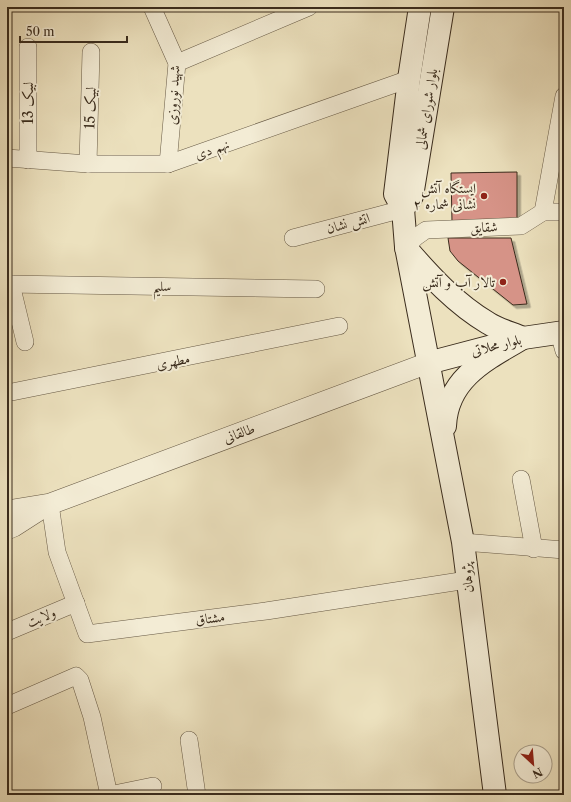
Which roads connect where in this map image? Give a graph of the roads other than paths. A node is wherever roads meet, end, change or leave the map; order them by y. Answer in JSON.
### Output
{"nodes":[{"id":1,"x":152,"y":7,"type":"edge"},
{"id":2,"x":309,"y":7,"type":"edge"},
{"id":3,"x":420,"y":7,"type":"edge"},
{"id":4,"x":443,"y":7,"type":"edge"},
{"id":5,"x":28,"y":47,"type":"dead end"},
{"id":6,"x":91,"y":52,"type":"dead end"},
{"id":7,"x":177,"y":63,"type":"junction"},
{"id":8,"x":409,"y":79,"type":"junction"},
{"id":9,"x":564,"y":96,"type":"edge"},
{"id":10,"x":7,"y":158,"type":"edge"},
{"id":11,"x":28,"y":160,"type":"junction"},
{"id":12,"x":88,"y":164,"type":"junction"},
{"id":13,"x":168,"y":164,"type":"junction"},
{"id":14,"x":403,"y":209,"type":"junction"},
{"id":15,"x":544,"y":212,"type":"junction"},
{"id":16,"x":564,"y":212,"type":"edge"},
{"id":17,"x":293,"y":238,"type":"dead end"},
{"id":18,"x":406,"y":247,"type":"junction"},
{"id":19,"x":9,"y":284,"type":"edge"},
{"id":20,"x":316,"y":289,"type":"dead end"},
{"id":21,"x":339,"y":326,"type":"dead end"},
{"id":22,"x":523,"y":338,"type":"junction"},
{"id":23,"x":562,"y":338,"type":"edge"},
{"id":24,"x":24,"y":342,"type":"dead end"},
{"id":25,"x":428,"y":363,"type":"junction"},
{"id":26,"x":7,"y":393,"type":"edge"},
{"id":27,"x":444,"y":439,"type":"junction"},
{"id":28,"x":521,"y":479,"type":"dead end"},
{"id":29,"x":50,"y":504,"type":"junction"},
{"id":30,"x":7,"y":511,"type":"edge"},
{"id":31,"x":7,"y":529,"type":"edge"},
{"id":32,"x":463,"y":542,"type":"junction"},
{"id":33,"x":534,"y":548,"type":"junction"},
{"id":34,"x":564,"y":550,"type":"edge"},
{"id":35,"x":467,"y":580,"type":"junction"},
{"id":36,"x":76,"y":603,"type":"junction"},
{"id":37,"x":7,"y":632,"type":"edge"},
{"id":38,"x":7,"y":706,"type":"edge"},
{"id":39,"x":189,"y":740,"type":"dead end"},
{"id":40,"x":153,"y":786,"type":"dead end"},
{"id":41,"x":109,"y":795,"type":"edge"},
{"id":42,"x":197,"y":795,"type":"edge"},
{"id":43,"x":495,"y":795,"type":"edge"}],
"edges":[{"from":1,"to":7,"type":"street","name":"شهید نوروزی"},
{"from":2,"to":7,"type":"street"},
{"from":3,"to":8,"type":"main road","name":"بلوار شورای شمالی"},
{"from":4,"to":14,"type":"main road","name":"بلوار شورای شمالی"},
{"from":5,"to":11,"type":"street","name":"لبیک 13"},
{"from":6,"to":12,"type":"street","name":"لبیک 15"},
{"from":7,"to":13,"type":"street","name":"شهید نوروزی"},
{"from":8,"to":13,"type":"street","name":"نهم دی"},
{"from":8,"to":14,"type":"main road","name":"بلوار شورای شمالی"},
{"from":9,"to":15,"type":"street"},
{"from":10,"to":11,"type":"street","name":"نهم دی"},
{"from":11,"to":12,"type":"street","name":"نهم دی"},
{"from":12,"to":13,"type":"street","name":"نهم دی"},
{"from":14,"to":17,"type":"street","name":"اتش نشان"},
{"from":14,"to":18,"type":"main road","name":"بلوار شورای شمالی"},
{"from":15,"to":16,"type":"street"},
{"from":15,"to":18,"type":"street","name":"شقایق"},
{"from":18,"to":22,"type":"main road"},
{"from":18,"to":25,"type":"main road","name":"بلوار شورای شمالی"},
{"from":19,"to":20,"type":"street","name":"سلیم"},
{"from":19,"to":24,"type":"street"},
{"from":21,"to":26,"type":"street","name":"مطهری"},
{"from":22,"to":23,"type":"main road","name":"بلوار محلاتی"},
{"from":22,"to":25,"type":"main road","name":"بلوار محلاتی"},
{"from":22,"to":27,"type":"main road"},
{"from":25,"to":27,"type":"main road","name":"پژوهان"},
{"from":25,"to":29,"type":"street","name":"طالقانی"},
{"from":27,"to":32,"type":"main road","name":"پژوهان"},
{"from":28,"to":33,"type":"street"},
{"from":29,"to":30,"type":"street","name":"طالقانی"},
{"from":29,"to":31,"type":"street","name":"طالقانی"},
{"from":29,"to":36,"type":"street","name":"مشتاق"},
{"from":32,"to":33,"type":"street"},
{"from":32,"to":35,"type":"main road","name":"پژوهان"},
{"from":33,"to":34,"type":"street"},
{"from":35,"to":36,"type":"street","name":"مشتاق"},
{"from":35,"to":43,"type":"main road","name":"پژوهان"},
{"from":36,"to":37,"type":"street","name":"ولایت"},
{"from":38,"to":41,"type":"street"},
{"from":39,"to":42,"type":"street"},
{"from":40,"to":41,"type":"street"}]}
